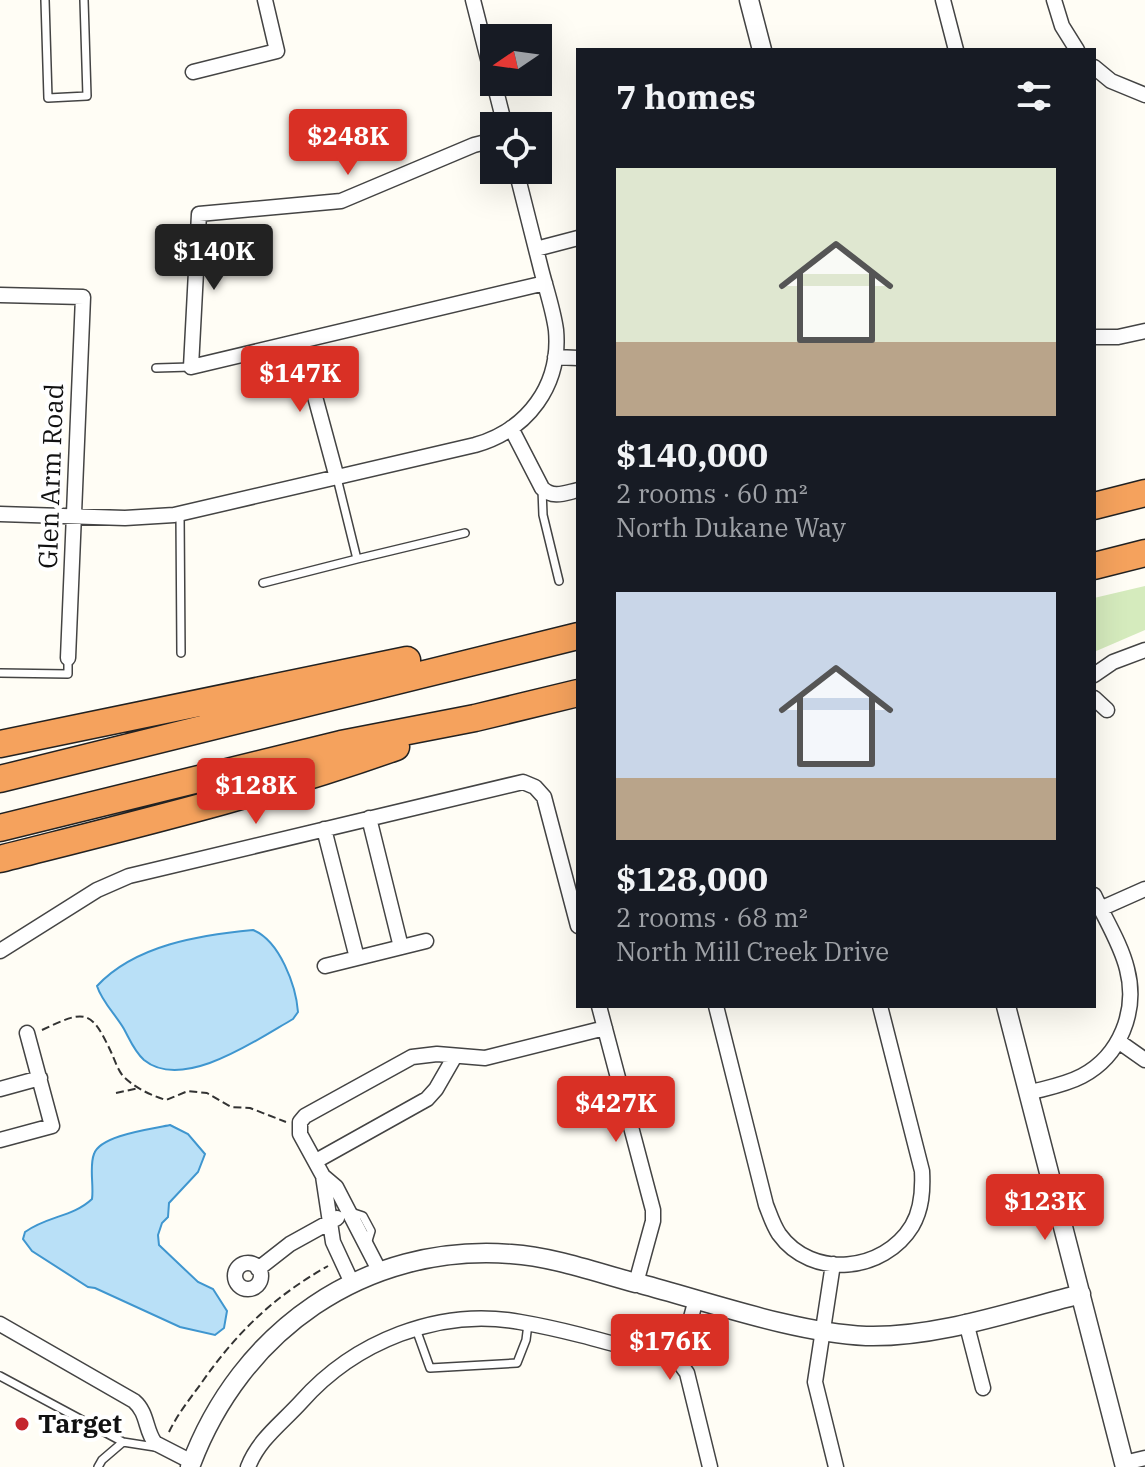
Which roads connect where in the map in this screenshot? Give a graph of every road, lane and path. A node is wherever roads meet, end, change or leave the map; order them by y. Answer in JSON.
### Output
{"nodes":[{"id":1,"x":45,"y":0,"type":"edge"},
{"id":2,"x":84,"y":0,"type":"edge"},
{"id":3,"x":265,"y":0,"type":"edge"},
{"id":4,"x":473,"y":0,"type":"edge"},
{"id":5,"x":749,"y":0,"type":"edge"},
{"id":6,"x":943,"y":0,"type":"edge"},
{"id":7,"x":1054,"y":0,"type":"edge"},
{"id":8,"x":761,"y":48,"type":"edge"},
{"id":9,"x":953,"y":48,"type":"edge"},
{"id":10,"x":1076,"y":48,"type":"edge"},
{"id":11,"x":1096,"y":69,"type":"edge"},
{"id":12,"x":193,"y":72,"type":"dead end"},
{"id":13,"x":1145,"y":95,"type":"edge"},
{"id":14,"x":501,"y":112,"type":"edge"},
{"id":15,"x":480,"y":144,"type":"edge"},
{"id":16,"x":520,"y":184,"type":"edge"},
{"id":17,"x":576,"y":239,"type":"edge"},
{"id":18,"x":536,"y":249,"type":"junction"},
{"id":19,"x":545,"y":283,"type":"junction"},
{"id":20,"x":0,"y":295,"type":"edge"},
{"id":21,"x":1145,"y":331,"type":"edge"},
{"id":22,"x":1096,"y":337,"type":"edge"},
{"id":23,"x":300,"y":341,"type":"junction"},
{"id":24,"x":555,"y":357,"type":"junction"},
{"id":25,"x":576,"y":358,"type":"edge"},
{"id":26,"x":191,"y":367,"type":"junction"},
{"id":27,"x":156,"y":368,"type":"dead end"},
{"id":28,"x":511,"y":428,"type":"junction"},
{"id":29,"x":337,"y":478,"type":"junction"},
{"id":30,"x":542,"y":488,"type":"junction"},
{"id":31,"x":576,"y":489,"type":"edge"},
{"id":32,"x":1145,"y":493,"type":"edge"},
{"id":33,"x":1096,"y":505,"type":"edge"},
{"id":34,"x":0,"y":514,"type":"edge"},
{"id":35,"x":180,"y":514,"type":"junction"},
{"id":36,"x":73,"y":515,"type":"junction"},
{"id":37,"x":465,"y":533,"type":"dead end"},
{"id":38,"x":1145,"y":553,"type":"edge"},
{"id":39,"x":357,"y":559,"type":"junction"},
{"id":40,"x":1096,"y":565,"type":"edge"},
{"id":41,"x":559,"y":581,"type":"dead end"},
{"id":42,"x":263,"y":583,"type":"dead end"},
{"id":43,"x":576,"y":620,"type":"edge"},
{"id":44,"x":576,"y":636,"type":"edge"},
{"id":45,"x":1145,"y":650,"type":"edge"},
{"id":46,"x":181,"y":653,"type":"dead end"},
{"id":47,"x":68,"y":658,"type":"joint"},
{"id":48,"x":0,"y":673,"type":"edge"},
{"id":49,"x":1096,"y":674,"type":"edge"},
{"id":50,"x":576,"y":693,"type":"edge"},
{"id":51,"x":1096,"y":700,"type":"edge"},
{"id":52,"x":1107,"y":710,"type":"dead end"},
{"id":53,"x":475,"y":718,"type":"junction"},
{"id":54,"x":0,"y":744,"type":"edge"},
{"id":55,"x":0,"y":779,"type":"edge"},
{"id":56,"x":369,"y":818,"type":"junction"},
{"id":57,"x":0,"y":828,"type":"edge"},
{"id":58,"x":324,"y":829,"type":"junction"},
{"id":59,"x":0,"y":859,"type":"edge"},
{"id":60,"x":1145,"y":889,"type":"edge"},
{"id":61,"x":1097,"y":902,"type":"edge"},
{"id":62,"x":576,"y":918,"type":"edge"},
{"id":63,"x":426,"y":941,"type":"dead end"},
{"id":64,"x":401,"y":947,"type":"junction"},
{"id":65,"x":0,"y":951,"type":"edge"},
{"id":66,"x":357,"y":958,"type":"junction"},
{"id":67,"x":325,"y":966,"type":"dead end"},
{"id":68,"x":600,"y":1008,"type":"edge"},
{"id":69,"x":717,"y":1008,"type":"edge"},
{"id":70,"x":881,"y":1008,"type":"edge"},
{"id":71,"x":1007,"y":1008,"type":"edge"},
{"id":72,"x":605,"y":1028,"type":"junction"},
{"id":73,"x":27,"y":1033,"type":"joint"},
{"id":74,"x":1118,"y":1041,"type":"junction"},
{"id":75,"x":455,"y":1056,"type":"junction"},
{"id":76,"x":1145,"y":1060,"type":"edge"},
{"id":77,"x":40,"y":1078,"type":"junction"},
{"id":78,"x":139,"y":1088,"type":"junction"},
{"id":79,"x":0,"y":1089,"type":"edge"},
{"id":80,"x":116,"y":1093,"type":"dead end"},
{"id":81,"x":1028,"y":1093,"type":"junction"},
{"id":82,"x":299,"y":1127,"type":"junction"},
{"id":83,"x":0,"y":1140,"type":"edge"},
{"id":84,"x":316,"y":1161,"type":"junction"},
{"id":85,"x":323,"y":1176,"type":"junction"},
{"id":86,"x":348,"y":1212,"type":"junction"},
{"id":87,"x":330,"y":1223,"type":"junction"},
{"id":88,"x":341,"y":1259,"type":"junction"},
{"id":89,"x":833,"y":1264,"type":"junction"},
{"id":90,"x":258,"y":1269,"type":"dead end"},
{"id":91,"x":380,"y":1272,"type":"junction"},
{"id":92,"x":352,"y":1283,"type":"junction"},
{"id":93,"x":639,"y":1283,"type":"junction"},
{"id":94,"x":1081,"y":1294,"type":"junction"},
{"id":95,"x":696,"y":1299,"type":"junction"},
{"id":96,"x":966,"y":1322,"type":"junction"},
{"id":97,"x":0,"y":1324,"type":"edge"},
{"id":98,"x":528,"y":1324,"type":"junction"},
{"id":99,"x":416,"y":1329,"type":"junction"},
{"id":100,"x":822,"y":1330,"type":"junction"},
{"id":101,"x":679,"y":1362,"type":"junction"},
{"id":102,"x":0,"y":1376,"type":"edge"},
{"id":103,"x":983,"y":1388,"type":"dead end"},
{"id":104,"x":123,"y":1442,"type":"junction"},
{"id":105,"x":161,"y":1448,"type":"junction"},
{"id":106,"x":1145,"y":1458,"type":"edge"},
{"id":107,"x":191,"y":1464,"type":"edge"},
{"id":108,"x":101,"y":1465,"type":"edge"},
{"id":109,"x":1125,"y":1465,"type":"edge"},
{"id":110,"x":248,"y":1467,"type":"edge"},
{"id":111,"x":710,"y":1467,"type":"edge"},
{"id":112,"x":836,"y":1467,"type":"edge"}],
"edges":[{"from":1,"to":2,"type":"lane"},
{"from":3,"to":12,"type":"street"},
{"from":4,"to":14,"type":"street"},
{"from":5,"to":8,"type":"street"},
{"from":6,"to":9,"type":"street"},
{"from":7,"to":10,"type":"street"},
{"from":11,"to":13,"type":"street"},
{"from":15,"to":26,"type":"street"},
{"from":16,"to":18,"type":"street"},
{"from":17,"to":18,"type":"street"},
{"from":18,"to":19,"type":"street"},
{"from":19,"to":23,"type":"street"},
{"from":19,"to":24,"type":"street"},
{"from":20,"to":36,"type":"street","name":"Glen Arm Road"},
{"from":21,"to":22,"type":"street"},
{"from":23,"to":26,"type":"street"},
{"from":23,"to":29,"type":"street"},
{"from":24,"to":25,"type":"street"},
{"from":24,"to":28,"type":"street"},
{"from":26,"to":27,"type":"lane"},
{"from":28,"to":29,"type":"street"},
{"from":28,"to":30,"type":"street"},
{"from":29,"to":35,"type":"street"},
{"from":29,"to":39,"type":"lane"},
{"from":30,"to":31,"type":"street"},
{"from":30,"to":41,"type":"lane"},
{"from":32,"to":33,"type":"highway"},
{"from":34,"to":36,"type":"street"},
{"from":35,"to":36,"type":"street"},
{"from":35,"to":46,"type":"lane"},
{"from":36,"to":47,"type":"street","name":"Glen Arm Road"},
{"from":37,"to":39,"type":"lane"},
{"from":38,"to":40,"type":"highway"},
{"from":39,"to":42,"type":"lane"},
{"from":43,"to":54,"type":"highway"},
{"from":44,"to":55,"type":"highway"},
{"from":45,"to":49,"type":"street"},
{"from":47,"to":48,"type":"lane"},
{"from":50,"to":53,"type":"highway"},
{"from":51,"to":52,"type":"street"},
{"from":53,"to":57,"type":"highway"},
{"from":53,"to":59,"type":"highway"},
{"from":56,"to":58,"type":"street"},
{"from":56,"to":62,"type":"street"},
{"from":56,"to":64,"type":"street"},
{"from":58,"to":65,"type":"street"},
{"from":58,"to":66,"type":"street"},
{"from":60,"to":61,"type":"street"},
{"from":61,"to":74,"type":"street"},
{"from":63,"to":64,"type":"street"},
{"from":64,"to":66,"type":"street"},
{"from":66,"to":67,"type":"street"},
{"from":68,"to":72,"type":"street"},
{"from":69,"to":89,"type":"street"},
{"from":70,"to":89,"type":"street"},
{"from":71,"to":81,"type":"street"},
{"from":72,"to":75,"type":"street"},
{"from":72,"to":93,"type":"street"},
{"from":73,"to":77,"type":"street"},
{"from":73,"to":78,"type":"path"},
{"from":74,"to":76,"type":"street"},
{"from":74,"to":81,"type":"street"},
{"from":75,"to":82,"type":"street"},
{"from":75,"to":84,"type":"street"},
{"from":77,"to":79,"type":"street"},
{"from":77,"to":83,"type":"street"},
{"from":78,"to":80,"type":"path"},
{"from":78,"to":82,"type":"path"},
{"from":81,"to":94,"type":"street"},
{"from":82,"to":84,"type":"street"},
{"from":84,"to":85,"type":"street"},
{"from":85,"to":86,"type":"street"},
{"from":85,"to":87,"type":"street"},
{"from":86,"to":87,"type":"street"},
{"from":86,"to":91,"type":"street"},
{"from":87,"to":88,"type":"street"},
{"from":87,"to":90,"type":"street"},
{"from":88,"to":92,"type":"street"},
{"from":88,"to":105,"type":"path"},
{"from":89,"to":100,"type":"street"},
{"from":91,"to":92,"type":"street"},
{"from":91,"to":93,"type":"street"},
{"from":92,"to":107,"type":"street"},
{"from":93,"to":95,"type":"street"},
{"from":94,"to":96,"type":"street"},
{"from":94,"to":109,"type":"street"},
{"from":95,"to":100,"type":"street"},
{"from":95,"to":101,"type":"street"},
{"from":96,"to":100,"type":"street"},
{"from":96,"to":103,"type":"street"},
{"from":97,"to":105,"type":"street"},
{"from":98,"to":99,"type":"street"},
{"from":98,"to":99,"type":"lane"},
{"from":98,"to":101,"type":"street"},
{"from":99,"to":110,"type":"street"},
{"from":100,"to":112,"type":"street"},
{"from":101,"to":111,"type":"street"},
{"from":102,"to":104,"type":"lane"},
{"from":104,"to":105,"type":"lane"},
{"from":104,"to":108,"type":"lane"},
{"from":105,"to":107,"type":"street"},
{"from":106,"to":109,"type":"street"}]}
